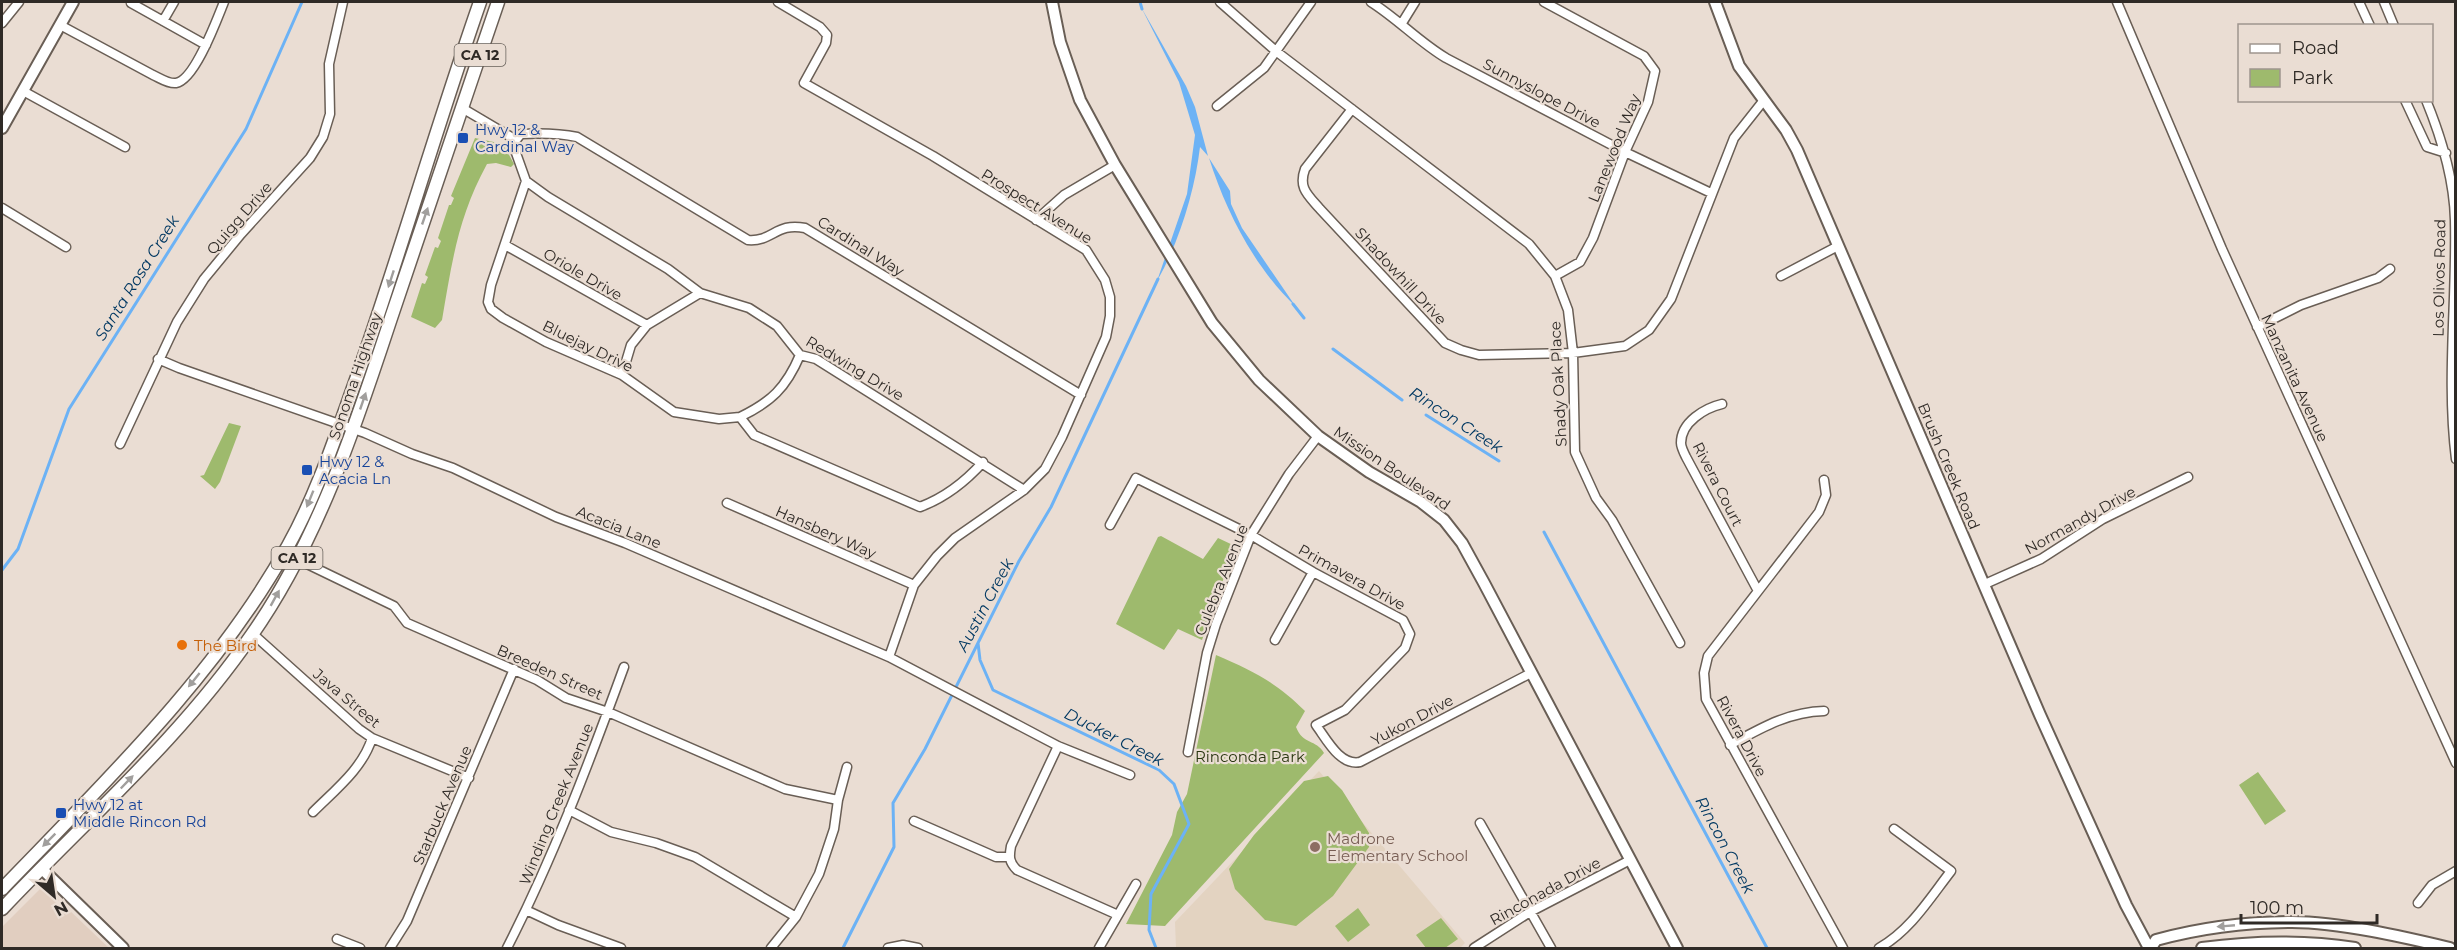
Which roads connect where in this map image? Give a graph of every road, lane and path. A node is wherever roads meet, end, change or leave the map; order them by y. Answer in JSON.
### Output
{"nodes":[{"id":1,"x":19,"y":2,"type":"edge"},
{"id":2,"x":73,"y":2,"type":"edge"},
{"id":3,"x":132,"y":2,"type":"edge"},
{"id":4,"x":174,"y":2,"type":"edge"},
{"id":5,"x":224,"y":2,"type":"edge"},
{"id":6,"x":343,"y":2,"type":"edge"},
{"id":7,"x":480,"y":2,"type":"edge"},
{"id":8,"x":498,"y":2,"type":"edge"},
{"id":9,"x":778,"y":2,"type":"edge"},
{"id":10,"x":1052,"y":2,"type":"edge"},
{"id":11,"x":1220,"y":2,"type":"edge"},
{"id":12,"x":1311,"y":2,"type":"edge"},
{"id":13,"x":1371,"y":2,"type":"edge"},
{"id":14,"x":1415,"y":2,"type":"edge"},
{"id":15,"x":1544,"y":2,"type":"edge"},
{"id":16,"x":1715,"y":2,"type":"edge"},
{"id":17,"x":2117,"y":2,"type":"edge"},
{"id":18,"x":2359,"y":2,"type":"edge"},
{"id":19,"x":2384,"y":2,"type":"edge"},
{"id":20,"x":163,"y":21,"type":"junction"},
{"id":21,"x":2,"y":23,"type":"edge"},
{"id":22,"x":1402,"y":23,"type":"junction"},
{"id":23,"x":2369,"y":24,"type":"edge"},
{"id":24,"x":2393,"y":24,"type":"edge"},
{"id":25,"x":60,"y":25,"type":"junction"},
{"id":26,"x":206,"y":45,"type":"junction"},
{"id":27,"x":1277,"y":52,"type":"junction"},
{"id":28,"x":23,"y":91,"type":"junction"},
{"id":29,"x":1764,"y":100,"type":"junction"},
{"id":30,"x":445,"y":102,"type":"junction"},
{"id":31,"x":2406,"y":102,"type":"edge"},
{"id":32,"x":2427,"y":102,"type":"edge"},
{"id":33,"x":1217,"y":105,"type":"dead end"},
{"id":34,"x":462,"y":108,"type":"junction"},
{"id":35,"x":1352,"y":109,"type":"junction"},
{"id":36,"x":2,"y":128,"type":"edge"},
{"id":37,"x":516,"y":140,"type":"junction"},
{"id":38,"x":125,"y":147,"type":"dead end"},
{"id":39,"x":1625,"y":152,"type":"junction"},
{"id":40,"x":2446,"y":153,"type":"junction"},
{"id":41,"x":1116,"y":165,"type":"junction"},
{"id":42,"x":526,"y":181,"type":"junction"},
{"id":43,"x":1711,"y":193,"type":"junction"},
{"id":44,"x":2,"y":208,"type":"edge"},
{"id":45,"x":1036,"y":220,"type":"junction"},
{"id":46,"x":505,"y":245,"type":"junction"},
{"id":47,"x":1838,"y":246,"type":"junction"},
{"id":48,"x":66,"y":247,"type":"dead end"},
{"id":49,"x":2390,"y":269,"type":"dead end"},
{"id":50,"x":1555,"y":276,"type":"junction"},
{"id":51,"x":1781,"y":276,"type":"dead end"},
{"id":52,"x":700,"y":293,"type":"junction"},
{"id":53,"x":647,"y":326,"type":"junction"},
{"id":54,"x":2257,"y":327,"type":"junction"},
{"id":55,"x":1573,"y":353,"type":"junction"},
{"id":56,"x":800,"y":355,"type":"junction"},
{"id":57,"x":158,"y":359,"type":"junction"},
{"id":58,"x":622,"y":375,"type":"junction"},
{"id":59,"x":1081,"y":395,"type":"junction"},
{"id":60,"x":1722,"y":404,"type":"dead end"},
{"id":61,"x":740,"y":417,"type":"junction"},
{"id":62,"x":340,"y":425,"type":"junction"},
{"id":63,"x":354,"y":430,"type":"junction"},
{"id":64,"x":1318,"y":436,"type":"junction"},
{"id":65,"x":120,"y":444,"type":"dead end"},
{"id":66,"x":2456,"y":459,"type":"edge"},
{"id":67,"x":983,"y":462,"type":"junction"},
{"id":68,"x":2188,"y":477,"type":"dead end"},
{"id":69,"x":1824,"y":480,"type":"dead end"},
{"id":70,"x":1024,"y":490,"type":"junction"},
{"id":71,"x":727,"y":503,"type":"dead end"},
{"id":72,"x":1110,"y":525,"type":"dead end"},
{"id":73,"x":1251,"y":535,"type":"junction"},
{"id":74,"x":297,"y":557,"type":"junction"},
{"id":75,"x":1313,"y":572,"type":"junction"},
{"id":76,"x":1985,"y":584,"type":"junction"},
{"id":77,"x":914,"y":585,"type":"junction"},
{"id":78,"x":1758,"y":591,"type":"junction"},
{"id":79,"x":253,"y":634,"type":"junction"},
{"id":80,"x":1275,"y":640,"type":"dead end"},
{"id":81,"x":1680,"y":643,"type":"dead end"},
{"id":82,"x":889,"y":657,"type":"junction"},
{"id":83,"x":624,"y":668,"type":"dead end"},
{"id":84,"x":514,"y":669,"type":"junction"},
{"id":85,"x":1531,"y":673,"type":"junction"},
{"id":86,"x":1824,"y":711,"type":"dead end"},
{"id":87,"x":608,"y":712,"type":"junction"},
{"id":88,"x":1316,"y":725,"type":"joint"},
{"id":89,"x":372,"y":738,"type":"junction"},
{"id":90,"x":1730,"y":745,"type":"junction"},
{"id":91,"x":1058,"y":746,"type":"junction"},
{"id":92,"x":1188,"y":752,"type":"dead end"},
{"id":93,"x":2456,"y":763,"type":"edge"},
{"id":94,"x":847,"y":767,"type":"dead end"},
{"id":95,"x":1130,"y":775,"type":"dead end"},
{"id":96,"x":469,"y":778,"type":"junction"},
{"id":97,"x":838,"y":800,"type":"junction"},
{"id":98,"x":569,"y":810,"type":"junction"},
{"id":99,"x":313,"y":812,"type":"dead end"},
{"id":100,"x":914,"y":822,"type":"dead end"},
{"id":101,"x":1480,"y":823,"type":"dead end"},
{"id":102,"x":1893,"y":829,"type":"dead end"},
{"id":103,"x":1009,"y":856,"type":"junction"},
{"id":104,"x":30,"y":858,"type":"junction"},
{"id":105,"x":1630,"y":860,"type":"junction"},
{"id":106,"x":41,"y":868,"type":"junction"},
{"id":107,"x":2456,"y":871,"type":"edge"},
{"id":108,"x":1136,"y":884,"type":"dead end"},
{"id":109,"x":2,"y":889,"type":"edge"},
{"id":110,"x":2418,"y":903,"type":"dead end"},
{"id":111,"x":2,"y":909,"type":"edge"},
{"id":112,"x":526,"y":910,"type":"junction"},
{"id":113,"x":1530,"y":912,"type":"junction"},
{"id":114,"x":1118,"y":915,"type":"junction"},
{"id":115,"x":796,"y":917,"type":"junction"},
{"id":116,"x":337,"y":939,"type":"dead end"},
{"id":117,"x":123,"y":948,"type":"edge"},
{"id":118,"x":360,"y":948,"type":"edge"},
{"id":119,"x":390,"y":948,"type":"edge"},
{"id":120,"x":507,"y":948,"type":"edge"},
{"id":121,"x":621,"y":948,"type":"edge"},
{"id":122,"x":771,"y":948,"type":"edge"},
{"id":123,"x":888,"y":948,"type":"edge"},
{"id":124,"x":918,"y":948,"type":"edge"},
{"id":125,"x":1100,"y":948,"type":"edge"},
{"id":126,"x":1474,"y":948,"type":"edge"},
{"id":127,"x":1551,"y":948,"type":"edge"},
{"id":128,"x":1677,"y":948,"type":"edge"},
{"id":129,"x":1843,"y":948,"type":"edge"},
{"id":130,"x":1879,"y":948,"type":"edge"},
{"id":131,"x":2150,"y":948,"type":"edge"},
{"id":132,"x":2202,"y":948,"type":"edge"},
{"id":133,"x":2355,"y":948,"type":"edge"},
{"id":134,"x":2450,"y":948,"type":"edge"}],
"edges":[{"from":1,"to":21,"type":"street"},
{"from":2,"to":25,"type":"main road"},
{"from":3,"to":20,"type":"street"},
{"from":4,"to":20,"type":"street"},
{"from":5,"to":26,"type":"street"},
{"from":6,"to":57,"type":"street","name":"Quigg Drive"},
{"from":7,"to":30,"type":"main road","name":"Sonoma Highway","number":"CA 12"},
{"from":8,"to":34,"type":"main road","name":"Sonoma Highway","number":"CA 12"},
{"from":9,"to":45,"type":"street","name":"Prospect Avenue"},
{"from":10,"to":41,"type":"main road","name":"Mission Boulevard"},
{"from":11,"to":27,"type":"street","name":"Shady Oak Place"},
{"from":12,"to":27,"type":"street"},
{"from":13,"to":22,"type":"street","name":"Sunnyslope Drive"},
{"from":14,"to":22,"type":"street"},
{"from":15,"to":39,"type":"street","name":"Lanewood Way"},
{"from":16,"to":29,"type":"main road","name":"Brush Creek Road"},
{"from":17,"to":54,"type":"street","name":"Manzanita Avenue"},
{"from":18,"to":23,"type":"street"},
{"from":19,"to":24,"type":"street"},
{"from":20,"to":26,"type":"street"},
{"from":22,"to":39,"type":"street","name":"Sunnyslope Drive"},
{"from":25,"to":26,"type":"street"},
{"from":25,"to":28,"type":"main road"},
{"from":27,"to":33,"type":"street"},
{"from":27,"to":35,"type":"street","name":"Shady Oak Place"},
{"from":28,"to":36,"type":"main road"},
{"from":28,"to":38,"type":"street"},
{"from":29,"to":43,"type":"street","name":"Shadowhill Drive"},
{"from":29,"to":47,"type":"main road","name":"Brush Creek Road"},
{"from":30,"to":34,"type":"main road"},
{"from":30,"to":62,"type":"main road","name":"Sonoma Highway","number":"CA 12","one_way":true},
{"from":31,"to":40,"type":"street"},
{"from":32,"to":40,"type":"street","name":"Los Olivos Road"},
{"from":34,"to":37,"type":"street"},
{"from":63,"to":34,"type":"main road","name":"Sonoma Highway","number":"CA 12","one_way":true},
{"from":35,"to":50,"type":"street","name":"Shady Oak Place"},
{"from":35,"to":55,"type":"street","name":"Shadowhill Drive"},
{"from":37,"to":42,"type":"street"},
{"from":37,"to":59,"type":"street","name":"Cardinal Way"},
{"from":39,"to":43,"type":"street","name":"Sunnyslope Drive"},
{"from":39,"to":50,"type":"street","name":"Lanewood Way"},
{"from":40,"to":66,"type":"street","name":"Los Olivos Road"},
{"from":41,"to":45,"type":"street"},
{"from":41,"to":64,"type":"main road","name":"Mission Boulevard"},
{"from":42,"to":46,"type":"street","name":"Bluejay Drive"},
{"from":42,"to":52,"type":"street","name":"Redwing Drive"},
{"from":43,"to":55,"type":"street","name":"Shadowhill Drive"},
{"from":44,"to":48,"type":"street"},
{"from":45,"to":59,"type":"street","name":"Prospect Avenue"},
{"from":46,"to":53,"type":"street","name":"Oriole Drive"},
{"from":46,"to":58,"type":"street","name":"Bluejay Drive"},
{"from":47,"to":51,"type":"street"},
{"from":47,"to":76,"type":"main road","name":"Brush Creek Road"},
{"from":49,"to":54,"type":"street"},
{"from":50,"to":55,"type":"street","name":"Shady Oak Place"},
{"from":52,"to":53,"type":"street"},
{"from":52,"to":56,"type":"street","name":"Redwing Drive"},
{"from":53,"to":58,"type":"street"},
{"from":54,"to":93,"type":"street","name":"Manzanita Avenue"},
{"from":55,"to":81,"type":"street","name":"Shady Oak Place"},
{"from":56,"to":61,"type":"street"},
{"from":56,"to":67,"type":"street","name":"Redwing Drive"},
{"from":57,"to":62,"type":"street","name":"Acacia Lane"},
{"from":57,"to":65,"type":"street","name":"Quigg Drive"},
{"from":58,"to":61,"type":"street","name":"Bluejay Drive"},
{"from":59,"to":70,"type":"street","name":"Prospect Avenue"},
{"from":60,"to":78,"type":"street","name":"Rivera Court"},
{"from":61,"to":67,"type":"street"},
{"from":62,"to":63,"type":"street","name":"Acacia Lane"},
{"from":62,"to":104,"type":"main road","name":"Sonoma Highway","number":"CA 12","one_way":true},
{"from":63,"to":74,"type":"main road","name":"Sonoma Highway","number":"CA 12"},
{"from":63,"to":82,"type":"street","name":"Acacia Lane"},
{"from":64,"to":73,"type":"street","name":"Culebra Avenue"},
{"from":64,"to":85,"type":"main road","name":"Mission Boulevard"},
{"from":67,"to":70,"type":"street","name":"Redwing Drive"},
{"from":68,"to":76,"type":"street","name":"Normandy Drive"},
{"from":69,"to":78,"type":"street","name":"Rivera Drive"},
{"from":70,"to":77,"type":"street","name":"Prospect Avenue"},
{"from":71,"to":77,"type":"street","name":"Hansbery Way"},
{"from":72,"to":73,"type":"street","name":"Primavera Drive"},
{"from":73,"to":75,"type":"street","name":"Primavera Drive"},
{"from":73,"to":92,"type":"street","name":"Culebra Avenue"},
{"from":79,"to":74,"type":"main road","name":"Sonoma Highway","number":"CA 12","one_way":true},
{"from":74,"to":84,"type":"street","name":"Breeden Street"},
{"from":75,"to":80,"type":"street"},
{"from":75,"to":88,"type":"street","name":"Primavera Drive"},
{"from":76,"to":131,"type":"main road","name":"Brush Creek Road"},
{"from":77,"to":82,"type":"street","name":"Prospect Avenue"},
{"from":78,"to":90,"type":"street","name":"Rivera Drive"},
{"from":79,"to":89,"type":"street","name":"Java Street"},
{"from":106,"to":79,"type":"main road","name":"Sonoma Highway","number":"CA 12","one_way":true},
{"from":82,"to":91,"type":"street","name":"Acacia Lane"},
{"from":83,"to":87,"type":"street","name":"Winding Creek Avenue"},
{"from":84,"to":87,"type":"street","name":"Breeden Street"},
{"from":84,"to":96,"type":"street","name":"Starbuck Avenue"},
{"from":85,"to":88,"type":"street","name":"Yukon Drive"},
{"from":85,"to":105,"type":"main road","name":"Mission Boulevard"},
{"from":86,"to":90,"type":"street"},
{"from":87,"to":97,"type":"street","name":"Breeden Street"},
{"from":87,"to":98,"type":"street","name":"Winding Creek Avenue"},
{"from":89,"to":96,"type":"street","name":"Java Street"},
{"from":89,"to":99,"type":"street"},
{"from":90,"to":129,"type":"street","name":"Rivera Drive"},
{"from":91,"to":95,"type":"street","name":"Acacia Lane"},
{"from":91,"to":103,"type":"street"},
{"from":94,"to":97,"type":"street"},
{"from":96,"to":119,"type":"street","name":"Starbuck Avenue"},
{"from":97,"to":115,"type":"street"},
{"from":98,"to":112,"type":"street","name":"Winding Creek Avenue"},
{"from":98,"to":115,"type":"street"},
{"from":100,"to":103,"type":"street"},
{"from":101,"to":113,"type":"street"},
{"from":102,"to":130,"type":"street"},
{"from":103,"to":114,"type":"street"},
{"from":104,"to":106,"type":"main road"},
{"from":104,"to":109,"type":"main road","name":"Sonoma Highway","number":"CA 12"},
{"from":105,"to":113,"type":"street","name":"Rinconada Drive"},
{"from":105,"to":128,"type":"main road","name":"Mission Boulevard"},
{"from":106,"to":111,"type":"main road","name":"Sonoma Highway","number":"CA 12"},
{"from":106,"to":117,"type":"main road"},
{"from":107,"to":110,"type":"street"},
{"from":108,"to":114,"type":"street"},
{"from":112,"to":120,"type":"street","name":"Winding Creek Avenue"},
{"from":112,"to":121,"type":"street"},
{"from":113,"to":126,"type":"street","name":"Rinconada Drive"},
{"from":113,"to":127,"type":"street"},
{"from":114,"to":125,"type":"street"},
{"from":115,"to":122,"type":"street"},
{"from":116,"to":118,"type":"street"},
{"from":123,"to":124,"type":"street"},
{"from":134,"to":131,"type":"main road","one_way":true},
{"from":132,"to":133,"type":"main road"}]}
